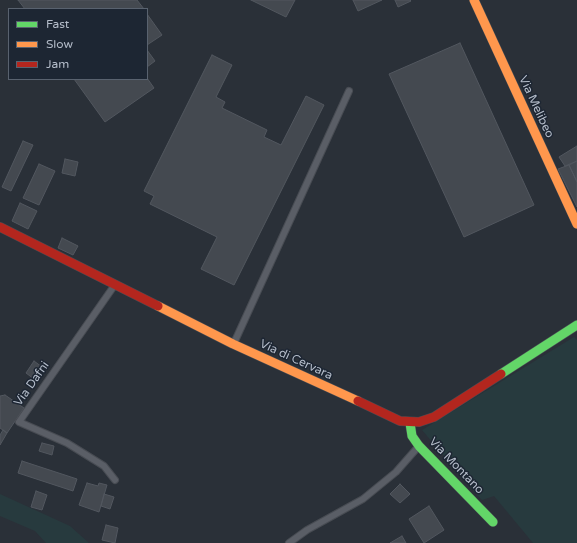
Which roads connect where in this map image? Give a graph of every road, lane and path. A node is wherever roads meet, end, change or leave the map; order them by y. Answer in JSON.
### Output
{"nodes":[{"id":1,"x":474,"y":0,"type":"edge"},
{"id":2,"x":349,"y":91,"type":"dead end"},
{"id":3,"x":577,"y":224,"type":"edge"},
{"id":4,"x":0,"y":227,"type":"edge"},
{"id":5,"x":115,"y":284,"type":"junction"},
{"id":6,"x":577,"y":325,"type":"edge"},
{"id":7,"x":233,"y":344,"type":"junction"},
{"id":8,"x":410,"y":423,"type":"junction"},
{"id":9,"x":419,"y":446,"type":"junction"},
{"id":10,"x":115,"y":480,"type":"dead end"},
{"id":11,"x":493,"y":522,"type":"dead end"},
{"id":12,"x":289,"y":543,"type":"edge"}],
"edges":[{"from":1,"to":3,"type":"street","name":"Via Melibeo"},
{"from":2,"to":7,"type":"lane"},
{"from":4,"to":5,"type":"street","name":"Via di Cervara"},
{"from":5,"to":7,"type":"street","name":"Via di Cervara"},
{"from":5,"to":10,"type":"lane","name":"Via Dafni"},
{"from":6,"to":8,"type":"street","name":"Via di Cervara"},
{"from":7,"to":8,"type":"street","name":"Via di Cervara"},
{"from":8,"to":9,"type":"street","name":"Via Montano"},
{"from":9,"to":11,"type":"street","name":"Via Montano"},
{"from":9,"to":12,"type":"lane"}]}
